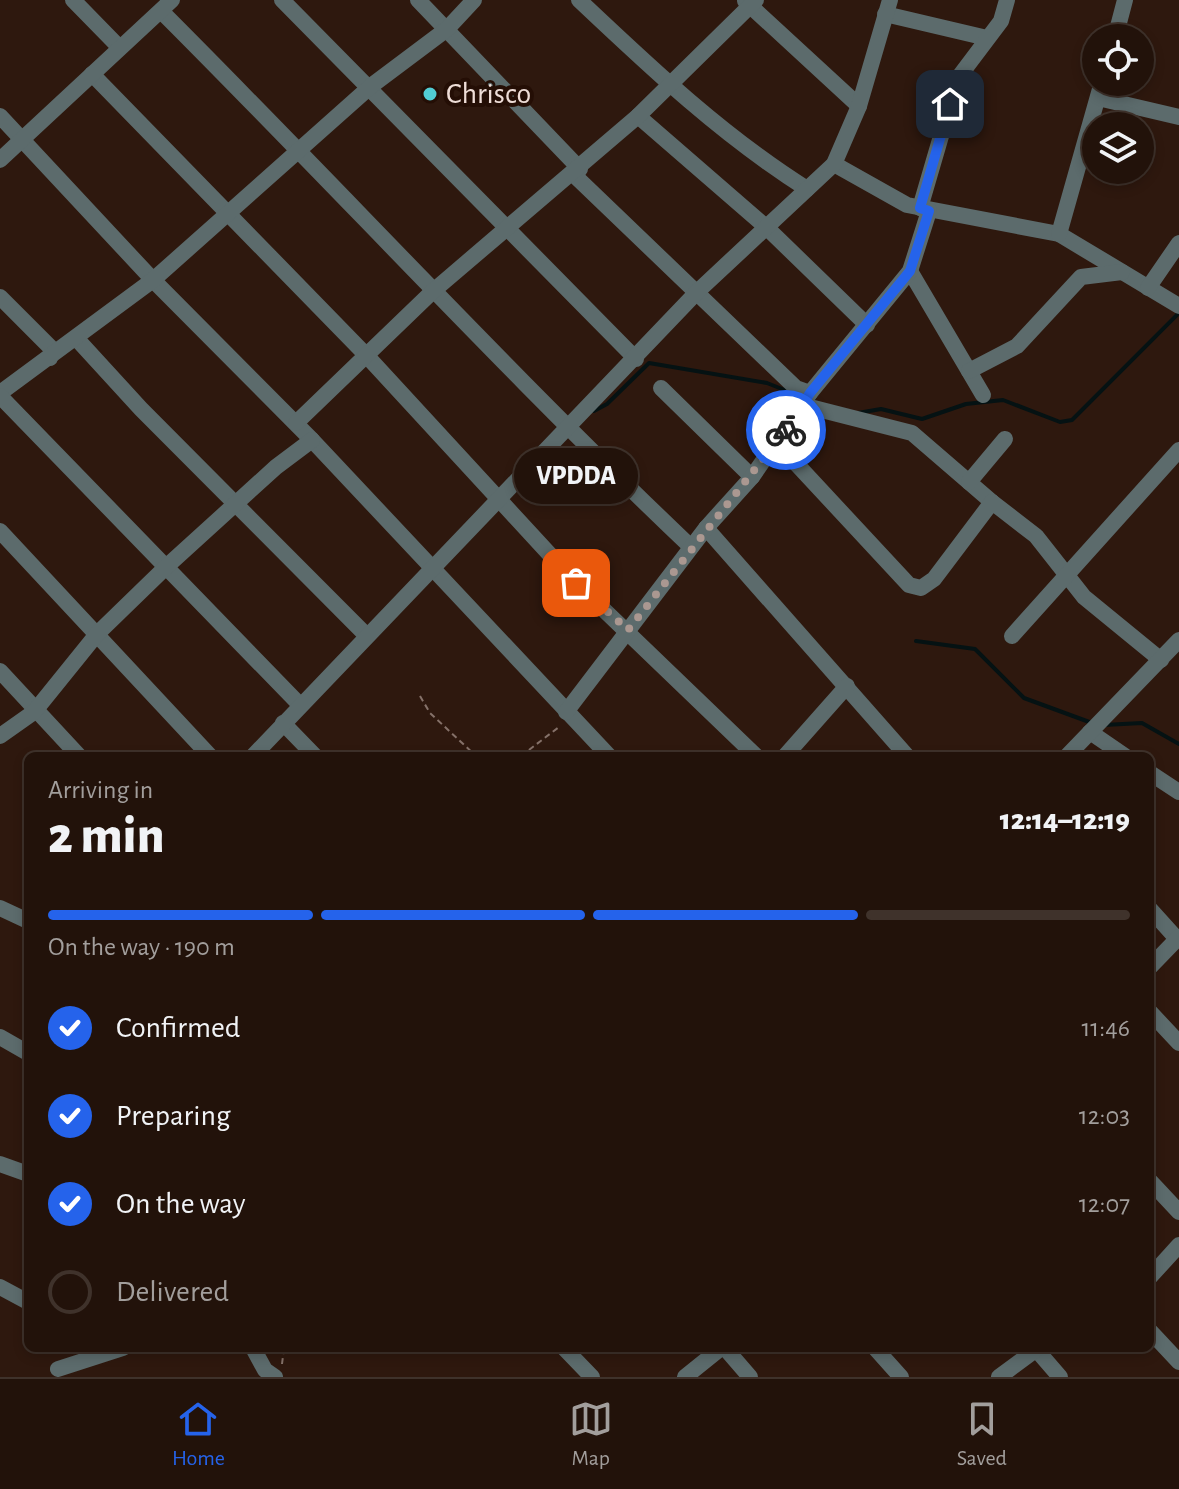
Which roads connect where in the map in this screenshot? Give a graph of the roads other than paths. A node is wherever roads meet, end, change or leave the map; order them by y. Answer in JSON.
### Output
{"nodes":[{"id":1,"x":73,"y":0,"type":"edge"},
{"id":2,"x":282,"y":0,"type":"edge"},
{"id":3,"x":418,"y":0,"type":"edge"},
{"id":4,"x":474,"y":0,"type":"edge"},
{"id":5,"x":579,"y":0,"type":"edge"},
{"id":6,"x":1007,"y":0,"type":"edge"},
{"id":7,"x":1125,"y":0,"type":"edge"},
{"id":8,"x":750,"y":2,"type":"edge"},
{"id":9,"x":166,"y":6,"type":"edge"},
{"id":10,"x":888,"y":7,"type":"edge"},
{"id":11,"x":1119,"y":24,"type":"edge"},
{"id":12,"x":447,"y":29,"type":"junction"},
{"id":13,"x":987,"y":38,"type":"junction"},
{"id":14,"x":119,"y":47,"type":"junction"},
{"id":15,"x":92,"y":74,"type":"junction"},
{"id":16,"x":371,"y":86,"type":"junction"},
{"id":17,"x":670,"y":86,"type":"junction"},
{"id":18,"x":1098,"y":96,"type":"edge"},
{"id":19,"x":1118,"y":96,"type":"edge"},
{"id":20,"x":859,"y":106,"type":"junction"},
{"id":21,"x":0,"y":116,"type":"edge"},
{"id":22,"x":638,"y":116,"type":"junction"},
{"id":23,"x":1179,"y":117,"type":"edge"},
{"id":24,"x":22,"y":138,"type":"junction"},
{"id":25,"x":300,"y":150,"type":"junction"},
{"id":26,"x":0,"y":160,"type":"edge"},
{"id":27,"x":834,"y":164,"type":"junction"},
{"id":28,"x":576,"y":171,"type":"junction"},
{"id":29,"x":807,"y":189,"type":"junction"},
{"id":30,"x":924,"y":209,"type":"junction"},
{"id":31,"x":225,"y":213,"type":"junction"},
{"id":32,"x":766,"y":227,"type":"junction"},
{"id":33,"x":507,"y":231,"type":"junction"},
{"id":34,"x":1059,"y":234,"type":"junction"},
{"id":35,"x":1179,"y":243,"type":"edge"},
{"id":36,"x":910,"y":271,"type":"junction"},
{"id":37,"x":1122,"y":272,"type":"junction"},
{"id":38,"x":153,"y":280,"type":"junction"},
{"id":39,"x":1148,"y":288,"type":"junction"},
{"id":40,"x":432,"y":292,"type":"junction"},
{"id":41,"x":697,"y":292,"type":"junction"},
{"id":42,"x":0,"y":297,"type":"edge"},
{"id":43,"x":1179,"y":306,"type":"edge"},
{"id":44,"x":867,"y":325,"type":"junction"},
{"id":45,"x":76,"y":338,"type":"junction"},
{"id":46,"x":366,"y":355,"type":"junction"},
{"id":47,"x":50,"y":358,"type":"junction"},
{"id":48,"x":636,"y":359,"type":"junction"},
{"id":49,"x":969,"y":371,"type":"junction"},
{"id":50,"x":661,"y":388,"type":"dead end"},
{"id":51,"x":0,"y":394,"type":"edge"},
{"id":52,"x":983,"y":395,"type":"dead end"},
{"id":53,"x":806,"y":399,"type":"junction"},
{"id":54,"x":296,"y":423,"type":"junction"},
{"id":55,"x":567,"y":429,"type":"junction"},
{"id":56,"x":1005,"y":439,"type":"dead end"},
{"id":57,"x":312,"y":440,"type":"junction"},
{"id":58,"x":777,"y":443,"type":"junction"},
{"id":59,"x":1179,"y":450,"type":"edge"},
{"id":60,"x":752,"y":477,"type":"junction"},
{"id":61,"x":969,"y":482,"type":"junction"},
{"id":62,"x":499,"y":496,"type":"junction"},
{"id":63,"x":992,"y":502,"type":"junction"},
{"id":64,"x":235,"y":506,"type":"junction"},
{"id":65,"x":706,"y":528,"type":"junction"},
{"id":66,"x":0,"y":531,"type":"edge"},
{"id":67,"x":691,"y":547,"type":"junction"},
{"id":68,"x":432,"y":566,"type":"junction"},
{"id":69,"x":166,"y":567,"type":"junction"},
{"id":70,"x":1066,"y":573,"type":"junction"},
{"id":71,"x":628,"y":630,"type":"junction"},
{"id":72,"x":97,"y":634,"type":"junction"},
{"id":73,"x":367,"y":636,"type":"junction"},
{"id":74,"x":1012,"y":636,"type":"dead end"},
{"id":75,"x":1177,"y":645,"type":"edge"},
{"id":76,"x":1161,"y":660,"type":"junction"},
{"id":77,"x":0,"y":671,"type":"edge"},
{"id":78,"x":847,"y":686,"type":"junction"},
{"id":79,"x":300,"y":705,"type":"junction"},
{"id":80,"x":34,"y":712,"type":"junction"},
{"id":81,"x":566,"y":712,"type":"junction"},
{"id":82,"x":283,"y":723,"type":"junction"},
{"id":83,"x":1090,"y":732,"type":"junction"},
{"id":84,"x":0,"y":736,"type":"edge"},
{"id":85,"x":75,"y":752,"type":"edge"},
{"id":86,"x":206,"y":752,"type":"edge"},
{"id":87,"x":257,"y":752,"type":"edge"},
{"id":88,"x":311,"y":752,"type":"edge"},
{"id":89,"x":605,"y":752,"type":"edge"},
{"id":90,"x":752,"y":752,"type":"edge"},
{"id":91,"x":789,"y":752,"type":"edge"},
{"id":92,"x":904,"y":752,"type":"edge"},
{"id":93,"x":1071,"y":752,"type":"edge"},
{"id":94,"x":1119,"y":752,"type":"edge"},
{"id":95,"x":1154,"y":776,"type":"edge"},
{"id":96,"x":1179,"y":792,"type":"edge"},
{"id":97,"x":0,"y":908,"type":"edge"},
{"id":98,"x":1154,"y":913,"type":"edge"},
{"id":99,"x":24,"y":919,"type":"edge"},
{"id":100,"x":1178,"y":938,"type":"edge"},
{"id":101,"x":1154,"y":963,"type":"edge"},
{"id":102,"x":1154,"y":1016,"type":"edge"},
{"id":103,"x":0,"y":1037,"type":"edge"},
{"id":104,"x":1179,"y":1043,"type":"edge"},
{"id":105,"x":24,"y":1051,"type":"edge"},
{"id":106,"x":0,"y":1164,"type":"edge"},
{"id":107,"x":24,"y":1173,"type":"edge"},
{"id":108,"x":1154,"y":1185,"type":"edge"},
{"id":109,"x":1179,"y":1212,"type":"edge"},
{"id":110,"x":1179,"y":1245,"type":"edge"},
{"id":111,"x":1154,"y":1273,"type":"edge"},
{"id":112,"x":0,"y":1287,"type":"edge"},
{"id":113,"x":24,"y":1300,"type":"edge"},
{"id":114,"x":1154,"y":1335,"type":"edge"},
{"id":115,"x":111,"y":1352,"type":"edge"},
{"id":116,"x":255,"y":1352,"type":"edge"},
{"id":117,"x":568,"y":1352,"type":"edge"},
{"id":118,"x":718,"y":1352,"type":"edge"},
{"id":119,"x":727,"y":1352,"type":"edge"},
{"id":120,"x":879,"y":1352,"type":"edge"},
{"id":121,"x":1031,"y":1352,"type":"edge"},
{"id":122,"x":1039,"y":1352,"type":"edge"},
{"id":123,"x":1179,"y":1362,"type":"edge"},
{"id":124,"x":58,"y":1369,"type":"dead end"},
{"id":125,"x":278,"y":1372,"type":"edge"},
{"id":126,"x":592,"y":1377,"type":"edge"},
{"id":127,"x":685,"y":1377,"type":"edge"},
{"id":128,"x":750,"y":1377,"type":"edge"},
{"id":129,"x":901,"y":1377,"type":"edge"},
{"id":130,"x":999,"y":1377,"type":"edge"},
{"id":131,"x":1060,"y":1377,"type":"edge"}],
"edges":[{"from":1,"to":14,"type":"street"},
{"from":2,"to":16,"type":"street"},
{"from":3,"to":12,"type":"street"},
{"from":4,"to":12,"type":"street"},
{"from":5,"to":17,"type":"street"},
{"from":6,"to":13,"type":"street"},
{"from":7,"to":11,"type":"street"},
{"from":8,"to":17,"type":"street"},
{"from":8,"to":20,"type":"street"},
{"from":9,"to":14,"type":"street"},
{"from":9,"to":25,"type":"street"},
{"from":10,"to":13,"type":"street"},
{"from":10,"to":20,"type":"street"},
{"from":12,"to":16,"type":"street"},
{"from":12,"to":28,"type":"street"},
{"from":13,"to":30,"type":"street"},
{"from":14,"to":15,"type":"street"},
{"from":15,"to":24,"type":"street"},
{"from":15,"to":31,"type":"street"},
{"from":16,"to":25,"type":"street"},
{"from":16,"to":33,"type":"street"},
{"from":17,"to":22,"type":"street"},
{"from":17,"to":29,"type":"street"},
{"from":18,"to":34,"type":"street"},
{"from":19,"to":23,"type":"street"},
{"from":20,"to":27,"type":"street"},
{"from":21,"to":24,"type":"street"},
{"from":22,"to":28,"type":"street"},
{"from":22,"to":32,"type":"street"},
{"from":24,"to":26,"type":"street"},
{"from":24,"to":38,"type":"street"},
{"from":25,"to":31,"type":"street"},
{"from":25,"to":40,"type":"street"},
{"from":27,"to":29,"type":"street"},
{"from":27,"to":30,"type":"street"},
{"from":28,"to":33,"type":"street"},
{"from":28,"to":41,"type":"street"},
{"from":29,"to":32,"type":"street"},
{"from":30,"to":34,"type":"street"},
{"from":30,"to":36,"type":"street"},
{"from":31,"to":38,"type":"street"},
{"from":31,"to":46,"type":"street"},
{"from":32,"to":41,"type":"street"},
{"from":32,"to":44,"type":"street"},
{"from":33,"to":40,"type":"street"},
{"from":33,"to":48,"type":"street"},
{"from":34,"to":37,"type":"street"},
{"from":35,"to":39,"type":"street"},
{"from":36,"to":44,"type":"street"},
{"from":36,"to":49,"type":"street"},
{"from":37,"to":39,"type":"street"},
{"from":37,"to":49,"type":"street"},
{"from":38,"to":45,"type":"street"},
{"from":38,"to":54,"type":"street"},
{"from":39,"to":43,"type":"street"},
{"from":40,"to":46,"type":"street"},
{"from":40,"to":55,"type":"street"},
{"from":41,"to":48,"type":"street"},
{"from":41,"to":53,"type":"street"},
{"from":42,"to":47,"type":"street"},
{"from":44,"to":53,"type":"street"},
{"from":45,"to":47,"type":"street"},
{"from":45,"to":64,"type":"street"},
{"from":46,"to":54,"type":"street"},
{"from":46,"to":62,"type":"street"},
{"from":47,"to":51,"type":"street"},
{"from":48,"to":55,"type":"street"},
{"from":49,"to":52,"type":"street"},
{"from":50,"to":60,"type":"street"},
{"from":51,"to":69,"type":"street"},
{"from":53,"to":58,"type":"street"},
{"from":53,"to":61,"type":"street"},
{"from":54,"to":57,"type":"street"},
{"from":55,"to":62,"type":"street"},
{"from":55,"to":67,"type":"street"},
{"from":56,"to":61,"type":"street"},
{"from":57,"to":64,"type":"street"},
{"from":57,"to":68,"type":"street"},
{"from":58,"to":60,"type":"street"},
{"from":58,"to":63,"type":"street"},
{"from":59,"to":70,"type":"street"},
{"from":60,"to":65,"type":"street"},
{"from":61,"to":63,"type":"street"},
{"from":62,"to":68,"type":"street"},
{"from":62,"to":71,"type":"street"},
{"from":63,"to":70,"type":"street"},
{"from":64,"to":69,"type":"street"},
{"from":64,"to":73,"type":"street"},
{"from":65,"to":67,"type":"street"},
{"from":65,"to":78,"type":"street"},
{"from":66,"to":72,"type":"street"},
{"from":67,"to":71,"type":"street"},
{"from":68,"to":73,"type":"street"},
{"from":68,"to":81,"type":"street"},
{"from":69,"to":72,"type":"street"},
{"from":69,"to":79,"type":"street"},
{"from":70,"to":74,"type":"street"},
{"from":70,"to":76,"type":"street"},
{"from":71,"to":81,"type":"street"},
{"from":71,"to":90,"type":"street"},
{"from":72,"to":80,"type":"street"},
{"from":72,"to":86,"type":"street"},
{"from":73,"to":79,"type":"street"},
{"from":75,"to":76,"type":"street"},
{"from":76,"to":83,"type":"street"},
{"from":77,"to":80,"type":"street"},
{"from":78,"to":91,"type":"street"},
{"from":78,"to":92,"type":"street"},
{"from":79,"to":82,"type":"street"},
{"from":80,"to":84,"type":"street"},
{"from":80,"to":85,"type":"street"},
{"from":81,"to":89,"type":"street"},
{"from":82,"to":87,"type":"street"},
{"from":82,"to":88,"type":"street"},
{"from":83,"to":93,"type":"street"},
{"from":83,"to":94,"type":"street"},
{"from":95,"to":96,"type":"street"},
{"from":97,"to":99,"type":"street"},
{"from":98,"to":100,"type":"street"},
{"from":100,"to":101,"type":"street"},
{"from":102,"to":104,"type":"street"},
{"from":103,"to":105,"type":"street"},
{"from":106,"to":107,"type":"street"},
{"from":108,"to":109,"type":"street"},
{"from":110,"to":111,"type":"street"},
{"from":112,"to":113,"type":"street"},
{"from":114,"to":123,"type":"street"},
{"from":115,"to":124,"type":"street"},
{"from":116,"to":125,"type":"street"},
{"from":117,"to":126,"type":"street"},
{"from":118,"to":127,"type":"street"},
{"from":119,"to":128,"type":"street"},
{"from":120,"to":129,"type":"street"},
{"from":121,"to":130,"type":"street"},
{"from":122,"to":131,"type":"street"}]}
